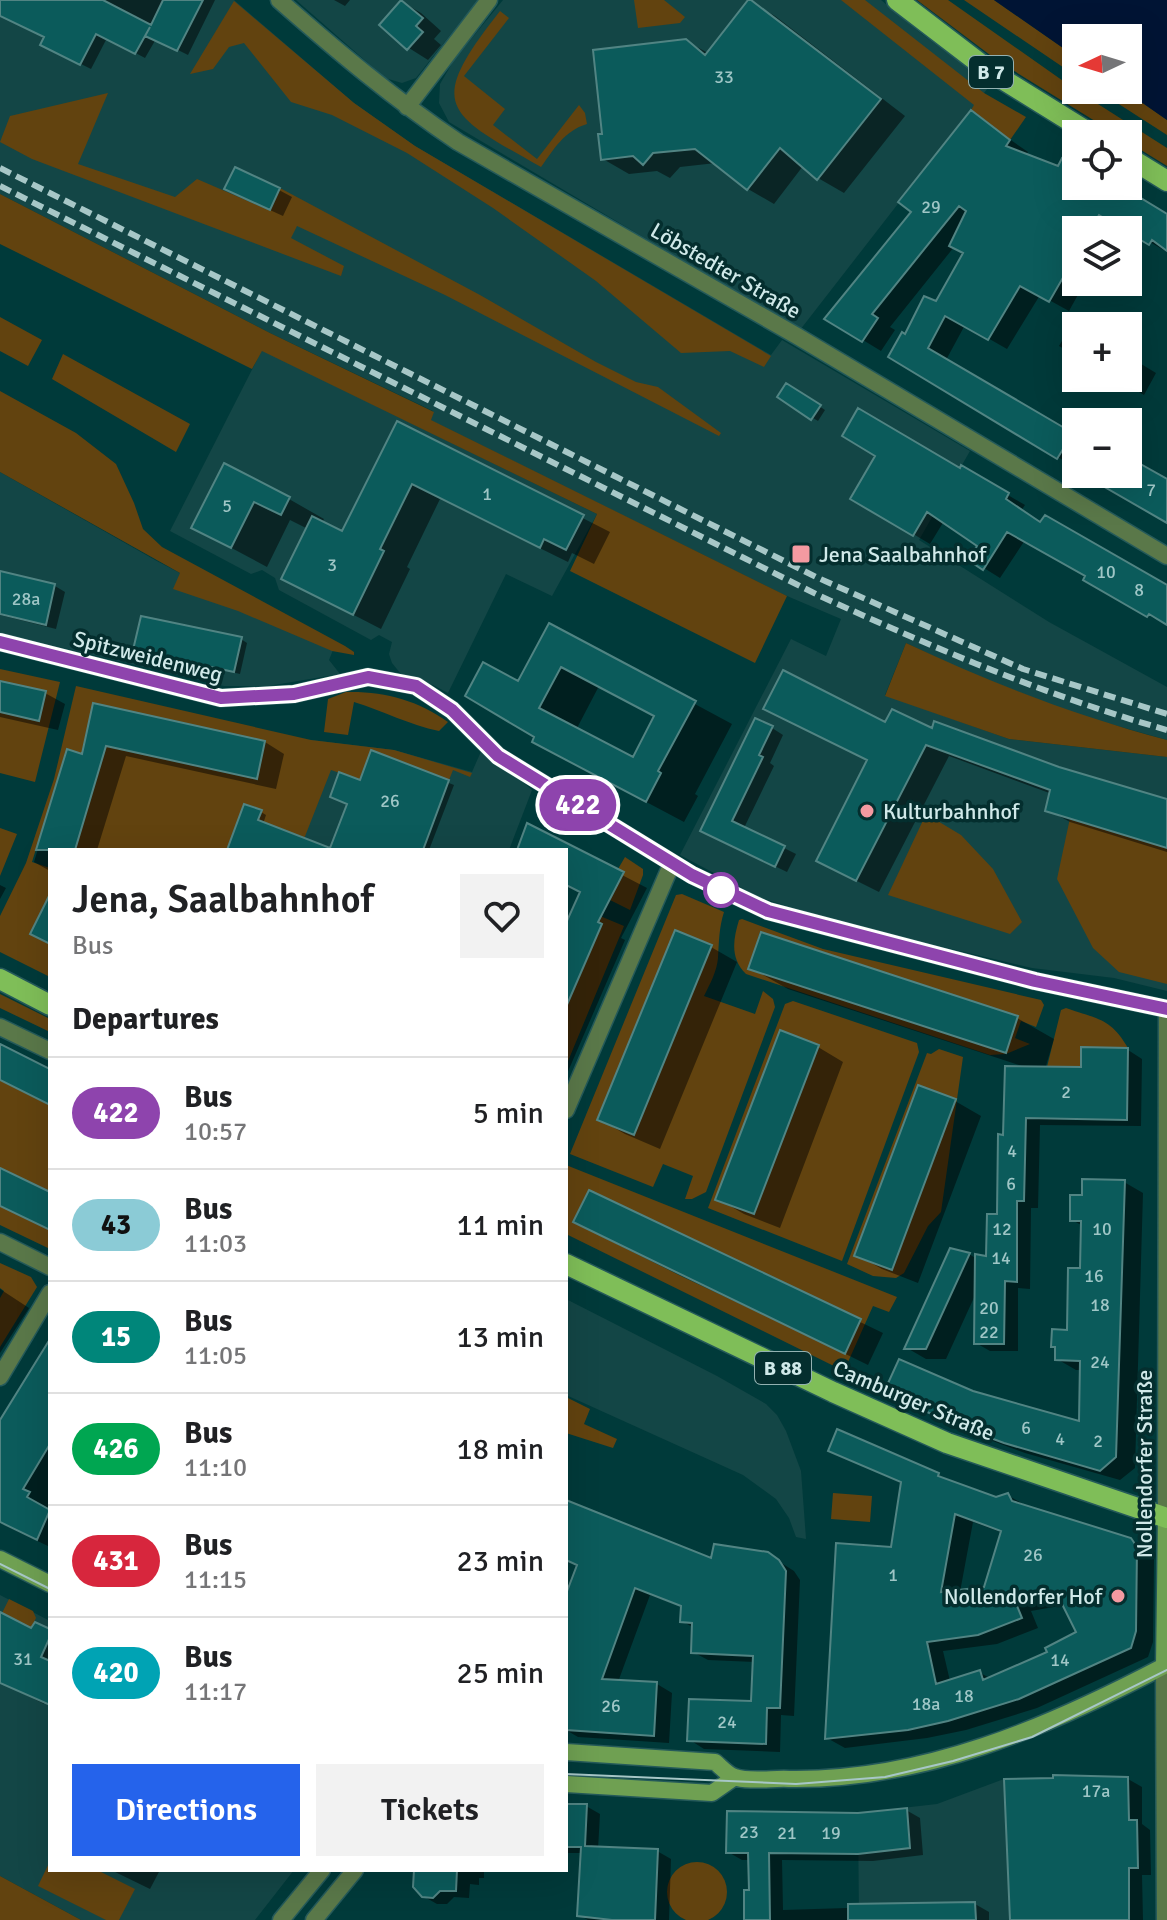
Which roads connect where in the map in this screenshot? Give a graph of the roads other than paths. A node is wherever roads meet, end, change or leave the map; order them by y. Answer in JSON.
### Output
{"nodes":[{"id":1,"x":279,"y":0,"type":"edge"},
{"id":2,"x":489,"y":0,"type":"edge"},
{"id":3,"x":897,"y":0,"type":"edge"},
{"id":4,"x":407,"y":107,"type":"junction"},
{"id":5,"x":1068,"y":120,"type":"edge"},
{"id":6,"x":1142,"y":166,"type":"edge"},
{"id":7,"x":1167,"y":181,"type":"edge"},
{"id":8,"x":1167,"y":556,"type":"edge"},
{"id":9,"x":0,"y":642,"type":"edge"},
{"id":10,"x":672,"y":863,"type":"junction"},
{"id":11,"x":0,"y":979,"type":"edge"},
{"id":12,"x":48,"y":1004,"type":"edge"},
{"id":13,"x":1167,"y":1009,"type":"edge"},
{"id":14,"x":0,"y":1027,"type":"edge"},
{"id":15,"x":48,"y":1050,"type":"edge"},
{"id":16,"x":568,"y":1105,"type":"edge"},
{"id":17,"x":0,"y":1242,"type":"edge"},
{"id":18,"x":568,"y":1265,"type":"edge"},
{"id":19,"x":48,"y":1266,"type":"edge"},
{"id":20,"x":48,"y":1296,"type":"edge"},
{"id":21,"x":0,"y":1377,"type":"edge"},
{"id":22,"x":1167,"y":1518,"type":"edge"},
{"id":23,"x":0,"y":1559,"type":"edge"},
{"id":24,"x":48,"y":1583,"type":"edge"},
{"id":25,"x":1165,"y":1662,"type":"edge"},
{"id":26,"x":568,"y":1752,"type":"edge"},
{"id":27,"x":735,"y":1777,"type":"junction"},
{"id":28,"x":568,"y":1784,"type":"edge"},
{"id":29,"x":320,"y":1872,"type":"edge"},
{"id":30,"x":354,"y":1872,"type":"edge"},
{"id":31,"x":299,"y":1899,"type":"junction"},
{"id":32,"x":1166,"y":1916,"type":"edge"},
{"id":33,"x":322,"y":1918,"type":"edge"},
{"id":34,"x":281,"y":1920,"type":"edge"}],
"edges":[{"from":1,"to":4,"type":"street","name":"Löbstedter Straße"},
{"from":2,"to":4,"type":"street"},
{"from":3,"to":5,"type":"main road","number":"B 7"},
{"from":4,"to":8,"type":"street","name":"Löbstedter Straße"},
{"from":6,"to":7,"type":"main road"},
{"from":9,"to":10,"type":"street","name":"Spitzweidenweg"},
{"from":10,"to":13,"type":"street","name":"Spitzweidenweg"},
{"from":10,"to":16,"type":"street"},
{"from":11,"to":12,"type":"main road"},
{"from":13,"to":22,"type":"street","name":"Nollendorfer Straße"},
{"from":14,"to":15,"type":"street"},
{"from":17,"to":19,"type":"street"},
{"from":18,"to":22,"type":"main road","name":"Camburger Straße","number":"B 88"},
{"from":20,"to":21,"type":"street"},
{"from":22,"to":25,"type":"street","name":"Nollendorfer Straße"},
{"from":23,"to":24,"type":"street"},
{"from":25,"to":27,"type":"street"},
{"from":25,"to":32,"type":"street","name":"Nollendorfer Straße"},
{"from":26,"to":27,"type":"street"},
{"from":27,"to":28,"type":"street"},
{"from":29,"to":31,"type":"street"},
{"from":30,"to":33,"type":"street"},
{"from":31,"to":33,"type":"street"},
{"from":31,"to":34,"type":"street"}]}
